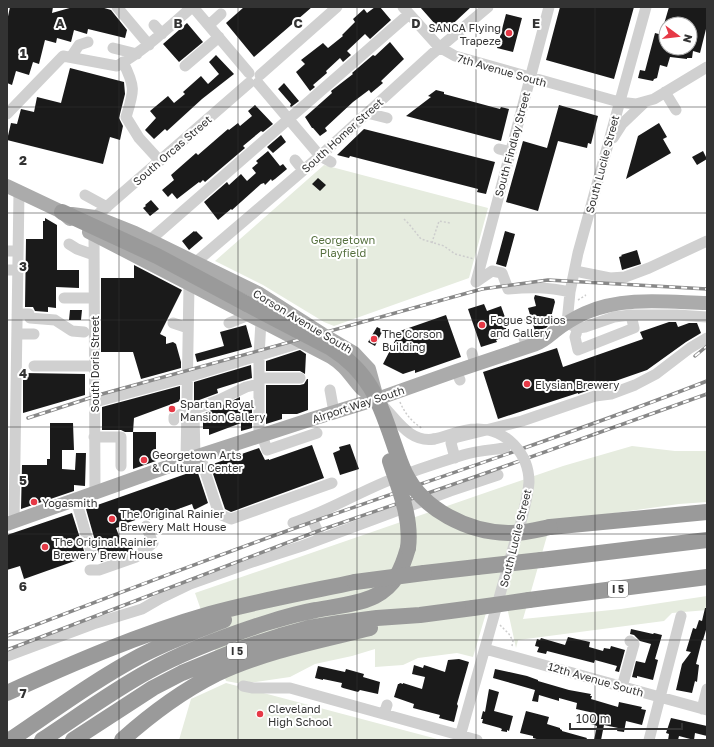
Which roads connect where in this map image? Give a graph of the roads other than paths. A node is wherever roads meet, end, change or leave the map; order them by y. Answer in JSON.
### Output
{"nodes":[{"id":1,"x":117,"y":7,"type":"edge"},
{"id":2,"x":193,"y":7,"type":"edge"},
{"id":3,"x":337,"y":7,"type":"edge"},
{"id":4,"x":488,"y":7,"type":"edge"},
{"id":5,"x":549,"y":7,"type":"edge"},
{"id":6,"x":646,"y":7,"type":"edge"},
{"id":7,"x":406,"y":10,"type":"edge"},
{"id":8,"x":221,"y":14,"type":"dead end"},
{"id":9,"x":154,"y":25,"type":"dead end"},
{"id":10,"x":209,"y":25,"type":"junction"},
{"id":11,"x":162,"y":34,"type":"junction"},
{"id":12,"x":219,"y":37,"type":"junction"},
{"id":13,"x":88,"y":42,"type":"dead end"},
{"id":14,"x":149,"y":45,"type":"junction"},
{"id":15,"x":113,"y":48,"type":"dead end"},
{"id":16,"x":439,"y":48,"type":"junction"},
{"id":17,"x":137,"y":54,"type":"junction"},
{"id":18,"x":71,"y":57,"type":"junction"},
{"id":19,"x":120,"y":64,"type":"junction"},
{"id":20,"x":185,"y":66,"type":"dead end"},
{"id":21,"x":707,"y":67,"type":"edge"},
{"id":22,"x":530,"y":78,"type":"junction"},
{"id":23,"x":254,"y":79,"type":"junction"},
{"id":24,"x":665,"y":92,"type":"junction"},
{"id":25,"x":619,"y":102,"type":"junction"},
{"id":26,"x":644,"y":103,"type":"junction"},
{"id":27,"x":8,"y":109,"type":"edge"},
{"id":28,"x":676,"y":110,"type":"dead end"},
{"id":29,"x":367,"y":113,"type":"junction"},
{"id":30,"x":388,"y":118,"type":"dead end"},
{"id":31,"x":289,"y":119,"type":"junction"},
{"id":32,"x":499,"y":149,"type":"dead end"},
{"id":33,"x":510,"y":152,"type":"junction"},
{"id":34,"x":320,"y":156,"type":"junction"},
{"id":35,"x":604,"y":158,"type":"junction"},
{"id":36,"x":295,"y":160,"type":"dead end"},
{"id":37,"x":160,"y":161,"type":"junction"},
{"id":38,"x":331,"y":162,"type":"dead end"},
{"id":39,"x":303,"y":170,"type":"junction"},
{"id":40,"x":13,"y":189,"type":"edge"},
{"id":41,"x":85,"y":195,"type":"dead end"},
{"id":42,"x":107,"y":207,"type":"junction"},
{"id":43,"x":62,"y":212,"type":"junction"},
{"id":44,"x":95,"y":217,"type":"junction"},
{"id":45,"x":94,"y":235,"type":"junction"},
{"id":46,"x":150,"y":240,"type":"junction"},
{"id":47,"x":707,"y":241,"type":"edge"},
{"id":48,"x":69,"y":244,"type":"dead end"},
{"id":49,"x":12,"y":251,"type":"edge"},
{"id":50,"x":94,"y":255,"type":"junction"},
{"id":51,"x":196,"y":262,"type":"junction"},
{"id":52,"x":12,"y":270,"type":"edge"},
{"id":53,"x":574,"y":271,"type":"junction"},
{"id":54,"x":188,"y":285,"type":"junction"},
{"id":55,"x":574,"y":296,"type":"junction"},
{"id":56,"x":64,"y":298,"type":"dead end"},
{"id":57,"x":94,"y":298,"type":"junction"},
{"id":58,"x":707,"y":303,"type":"edge"},
{"id":59,"x":17,"y":314,"type":"junction"},
{"id":60,"x":290,"y":314,"type":"junction"},
{"id":61,"x":631,"y":315,"type":"junction"},
{"id":62,"x":707,"y":317,"type":"edge"},
{"id":63,"x":255,"y":318,"type":"junction"},
{"id":64,"x":173,"y":322,"type":"dead end"},
{"id":65,"x":229,"y":323,"type":"dead end"},
{"id":66,"x":572,"y":325,"type":"junction"},
{"id":67,"x":188,"y":328,"type":"junction"},
{"id":68,"x":84,"y":332,"type":"dead end"},
{"id":69,"x":281,"y":332,"type":"junction"},
{"id":70,"x":17,"y":334,"type":"junction"},
{"id":71,"x":34,"y":334,"type":"dead end"},
{"id":72,"x":707,"y":338,"type":"edge"},
{"id":73,"x":302,"y":342,"type":"junction"},
{"id":74,"x":259,"y":356,"type":"junction"},
{"id":75,"x":12,"y":359,"type":"edge"},
{"id":76,"x":96,"y":362,"type":"junction"},
{"id":77,"x":34,"y":366,"type":"dead end"},
{"id":78,"x":188,"y":377,"type":"junction"},
{"id":79,"x":300,"y":378,"type":"dead end"},
{"id":80,"x":259,"y":381,"type":"junction"},
{"id":81,"x":330,"y":390,"type":"dead end"},
{"id":82,"x":373,"y":393,"type":"junction"},
{"id":83,"x":92,"y":408,"type":"junction"},
{"id":84,"x":191,"y":411,"type":"junction"},
{"id":85,"x":334,"y":412,"type":"junction"},
{"id":86,"x":174,"y":420,"type":"dead end"},
{"id":87,"x":15,"y":429,"type":"edge"},
{"id":88,"x":260,"y":435,"type":"junction"},
{"id":89,"x":94,"y":437,"type":"junction"},
{"id":90,"x":505,"y":448,"type":"dead end"},
{"id":91,"x":455,"y":458,"type":"junction"},
{"id":92,"x":186,"y":459,"type":"junction"},
{"id":93,"x":121,"y":466,"type":"dead end"},
{"id":94,"x":498,"y":475,"type":"dead end"},
{"id":95,"x":332,"y":483,"type":"dead end"},
{"id":96,"x":95,"y":493,"type":"junction"},
{"id":97,"x":76,"y":500,"type":"junction"},
{"id":98,"x":707,"y":512,"type":"edge"},
{"id":99,"x":313,"y":516,"type":"junction"},
{"id":100,"x":10,"y":522,"type":"edge"},
{"id":101,"x":293,"y":523,"type":"dead end"},
{"id":102,"x":146,"y":526,"type":"dead end"},
{"id":103,"x":321,"y":539,"type":"junction"},
{"id":104,"x":707,"y":540,"type":"edge"},
{"id":105,"x":92,"y":555,"type":"dead end"},
{"id":106,"x":90,"y":570,"type":"dead end"},
{"id":107,"x":707,"y":577,"type":"edge"},
{"id":108,"x":295,"y":595,"type":"junction"},
{"id":109,"x":420,"y":615,"type":"junction"},
{"id":110,"x":681,"y":616,"type":"dead end"},
{"id":111,"x":630,"y":641,"type":"dead end"},
{"id":112,"x":485,"y":649,"type":"junction"},
{"id":113,"x":7,"y":656,"type":"edge"},
{"id":114,"x":243,"y":686,"type":"dead end"},
{"id":115,"x":622,"y":687,"type":"junction"},
{"id":116,"x":707,"y":689,"type":"edge"},
{"id":117,"x":7,"y":693,"type":"edge"},
{"id":118,"x":660,"y":697,"type":"junction"},
{"id":119,"x":704,"y":709,"type":"edge"},
{"id":120,"x":460,"y":738,"type":"edge"},
{"id":121,"x":10,"y":740,"type":"edge"},
{"id":122,"x":42,"y":740,"type":"edge"},
{"id":123,"x":72,"y":740,"type":"edge"},
{"id":124,"x":122,"y":740,"type":"edge"},
{"id":125,"x":477,"y":740,"type":"edge"},
{"id":126,"x":649,"y":740,"type":"edge"}],
"edges":[{"from":1,"to":14,"type":"street"},
{"from":2,"to":10,"type":"street"},
{"from":2,"to":11,"type":"street"},
{"from":3,"to":23,"type":"street","name":"South Orcas Street"},
{"from":4,"to":16,"type":"street","name":"South Homer Street"},
{"from":5,"to":22,"type":"street","name":"South Findlay Street"},
{"from":6,"to":25,"type":"street","name":"South Lucile Street"},
{"from":7,"to":16,"type":"street","name":"7th Avenue South"},
{"from":7,"to":31,"type":"street"},
{"from":8,"to":10,"type":"street"},
{"from":9,"to":11,"type":"street"},
{"from":10,"to":12,"type":"street"},
{"from":11,"to":14,"type":"street"},
{"from":12,"to":20,"type":"street"},
{"from":12,"to":23,"type":"street"},
{"from":13,"to":18,"type":"street"},
{"from":14,"to":17,"type":"street"},
{"from":15,"to":17,"type":"street"},
{"from":16,"to":22,"type":"street","name":"7th Avenue South"},
{"from":16,"to":29,"type":"street","name":"South Homer Street"},
{"from":17,"to":19,"type":"street"},
{"from":18,"to":19,"type":"street"},
{"from":18,"to":27,"type":"street"},
{"from":19,"to":37,"type":"street"},
{"from":21,"to":24,"type":"street"},
{"from":22,"to":25,"type":"street","name":"7th Avenue South"},
{"from":22,"to":33,"type":"street","name":"South Findlay Street"},
{"from":23,"to":31,"type":"street"},
{"from":23,"to":37,"type":"street","name":"South Orcas Street"},
{"from":24,"to":26,"type":"street"},
{"from":24,"to":28,"type":"street"},
{"from":25,"to":26,"type":"street","name":"7th Avenue South"},
{"from":25,"to":35,"type":"street","name":"South Lucile Street"},
{"from":26,"to":35,"type":"street"},
{"from":29,"to":30,"type":"street"},
{"from":29,"to":34,"type":"street","name":"South Homer Street"},
{"from":31,"to":34,"type":"street"},
{"from":31,"to":46,"type":"street"},
{"from":32,"to":33,"type":"street"},
{"from":33,"to":55,"type":"street","name":"South Findlay Street"},
{"from":34,"to":38,"type":"street"},
{"from":34,"to":39,"type":"street","name":"South Homer Street"},
{"from":35,"to":53,"type":"street","name":"South Lucile Street"},
{"from":36,"to":39,"type":"street"},
{"from":37,"to":42,"type":"street","name":"South Orcas Street"},
{"from":39,"to":51,"type":"street","name":"South Homer Street"},
{"from":40,"to":43,"type":"main road","name":"Corson Avenue South"},
{"from":40,"to":49,"type":"street"},
{"from":41,"to":42,"type":"street"},
{"from":42,"to":44,"type":"street","name":"South Orcas Street"},
{"from":43,"to":44,"type":"main road","name":"Corson Avenue South"},
{"from":43,"to":45,"type":"main road","name":"Corson Avenue South"},
{"from":43,"to":82,"type":"highway","bridge":true},
{"from":44,"to":46,"type":"main road","name":"Corson Avenue South"},
{"from":45,"to":50,"type":"street","name":"South Doris Street"},
{"from":45,"to":54,"type":"main road","name":"Corson Avenue South"},
{"from":46,"to":51,"type":"main road","name":"Corson Avenue South"},
{"from":47,"to":53,"type":"street"},
{"from":48,"to":50,"type":"street"},
{"from":49,"to":52,"type":"street"},
{"from":50,"to":57,"type":"street","name":"South Doris Street"},
{"from":51,"to":60,"type":"main road","name":"Corson Avenue South"},
{"from":52,"to":59,"type":"street"},
{"from":53,"to":55,"type":"street","name":"South Lucile Street"},
{"from":54,"to":63,"type":"main road","name":"Corson Avenue South"},
{"from":54,"to":67,"type":"street"},
{"from":55,"to":66,"type":"street","name":"South Lucile Street"},
{"from":56,"to":57,"type":"street"},
{"from":57,"to":76,"type":"street","name":"South Doris Street"},
{"from":58,"to":66,"type":"main road","name":"Airport Way South"},
{"from":59,"to":68,"type":"street"},
{"from":59,"to":70,"type":"street"},
{"from":60,"to":69,"type":"main road"},
{"from":60,"to":82,"type":"main road","name":"Corson Avenue South"},
{"from":61,"to":62,"type":"street"},
{"from":61,"to":66,"type":"street"},
{"from":61,"to":66,"type":"street","name":"South Lucile Street"},
{"from":63,"to":65,"type":"street"},
{"from":63,"to":69,"type":"main road","name":"Corson Avenue South"},
{"from":63,"to":74,"type":"street"},
{"from":64,"to":67,"type":"street"},
{"from":66,"to":82,"type":"main road","name":"Airport Way South"},
{"from":67,"to":78,"type":"street"},
{"from":69,"to":73,"type":"main road","name":"Corson Avenue South"},
{"from":70,"to":71,"type":"street"},
{"from":70,"to":75,"type":"street"},
{"from":72,"to":91,"type":"street"},
{"from":73,"to":74,"type":"street"},
{"from":73,"to":82,"type":"main road","name":"Corson Avenue South"},
{"from":74,"to":78,"type":"street"},
{"from":74,"to":80,"type":"street"},
{"from":75,"to":87,"type":"street"},
{"from":76,"to":77,"type":"street"},
{"from":76,"to":83,"type":"street","name":"South Doris Street"},
{"from":78,"to":83,"type":"street"},
{"from":78,"to":84,"type":"street"},
{"from":79,"to":80,"type":"street"},
{"from":80,"to":84,"type":"street"},
{"from":80,"to":88,"type":"street"},
{"from":81,"to":85,"type":"street"},
{"from":82,"to":85,"type":"main road","name":"Airport Way South"},
{"from":82,"to":98,"type":"highway","bridge":true},
{"from":82,"to":112,"type":"street","name":"South Lucile Street","bridge":true},
{"from":82,"to":122,"type":"highway","bridge":true},
{"from":83,"to":89,"type":"street","name":"South Doris Street"},
{"from":84,"to":86,"type":"street"},
{"from":84,"to":92,"type":"street"},
{"from":85,"to":88,"type":"main road","name":"Airport Way South"},
{"from":87,"to":100,"type":"street"},
{"from":88,"to":92,"type":"main road","name":"Airport Way South"},
{"from":89,"to":93,"type":"street"},
{"from":89,"to":96,"type":"street","name":"South Doris Street"},
{"from":90,"to":91,"type":"street"},
{"from":91,"to":99,"type":"street"},
{"from":92,"to":95,"type":"street"},
{"from":92,"to":96,"type":"main road","name":"Airport Way South"},
{"from":94,"to":103,"type":"street"},
{"from":96,"to":97,"type":"main road","name":"Airport Way South"},
{"from":97,"to":100,"type":"main road","name":"Airport Way South"},
{"from":97,"to":105,"type":"street"},
{"from":99,"to":101,"type":"street"},
{"from":99,"to":103,"type":"street"},
{"from":102,"to":106,"type":"street"},
{"from":103,"to":113,"type":"street"},
{"from":104,"to":108,"type":"highway","bridge":true},
{"from":107,"to":109,"type":"highway","number":"I 5","bridge":true},
{"from":108,"to":117,"type":"highway"},
{"from":108,"to":121,"type":"highway"},
{"from":109,"to":123,"type":"highway","number":"I 5"},
{"from":109,"to":124,"type":"highway"},
{"from":110,"to":118,"type":"street"},
{"from":111,"to":115,"type":"street"},
{"from":112,"to":115,"type":"street","name":"12th Avenue South"},
{"from":112,"to":120,"type":"street","name":"South Lucile Street"},
{"from":114,"to":120,"type":"street"},
{"from":115,"to":118,"type":"street","name":"12th Avenue South"},
{"from":116,"to":119,"type":"street"},
{"from":118,"to":119,"type":"street","name":"12th Avenue South"},
{"from":118,"to":126,"type":"street"},
{"from":120,"to":125,"type":"street"}]}
